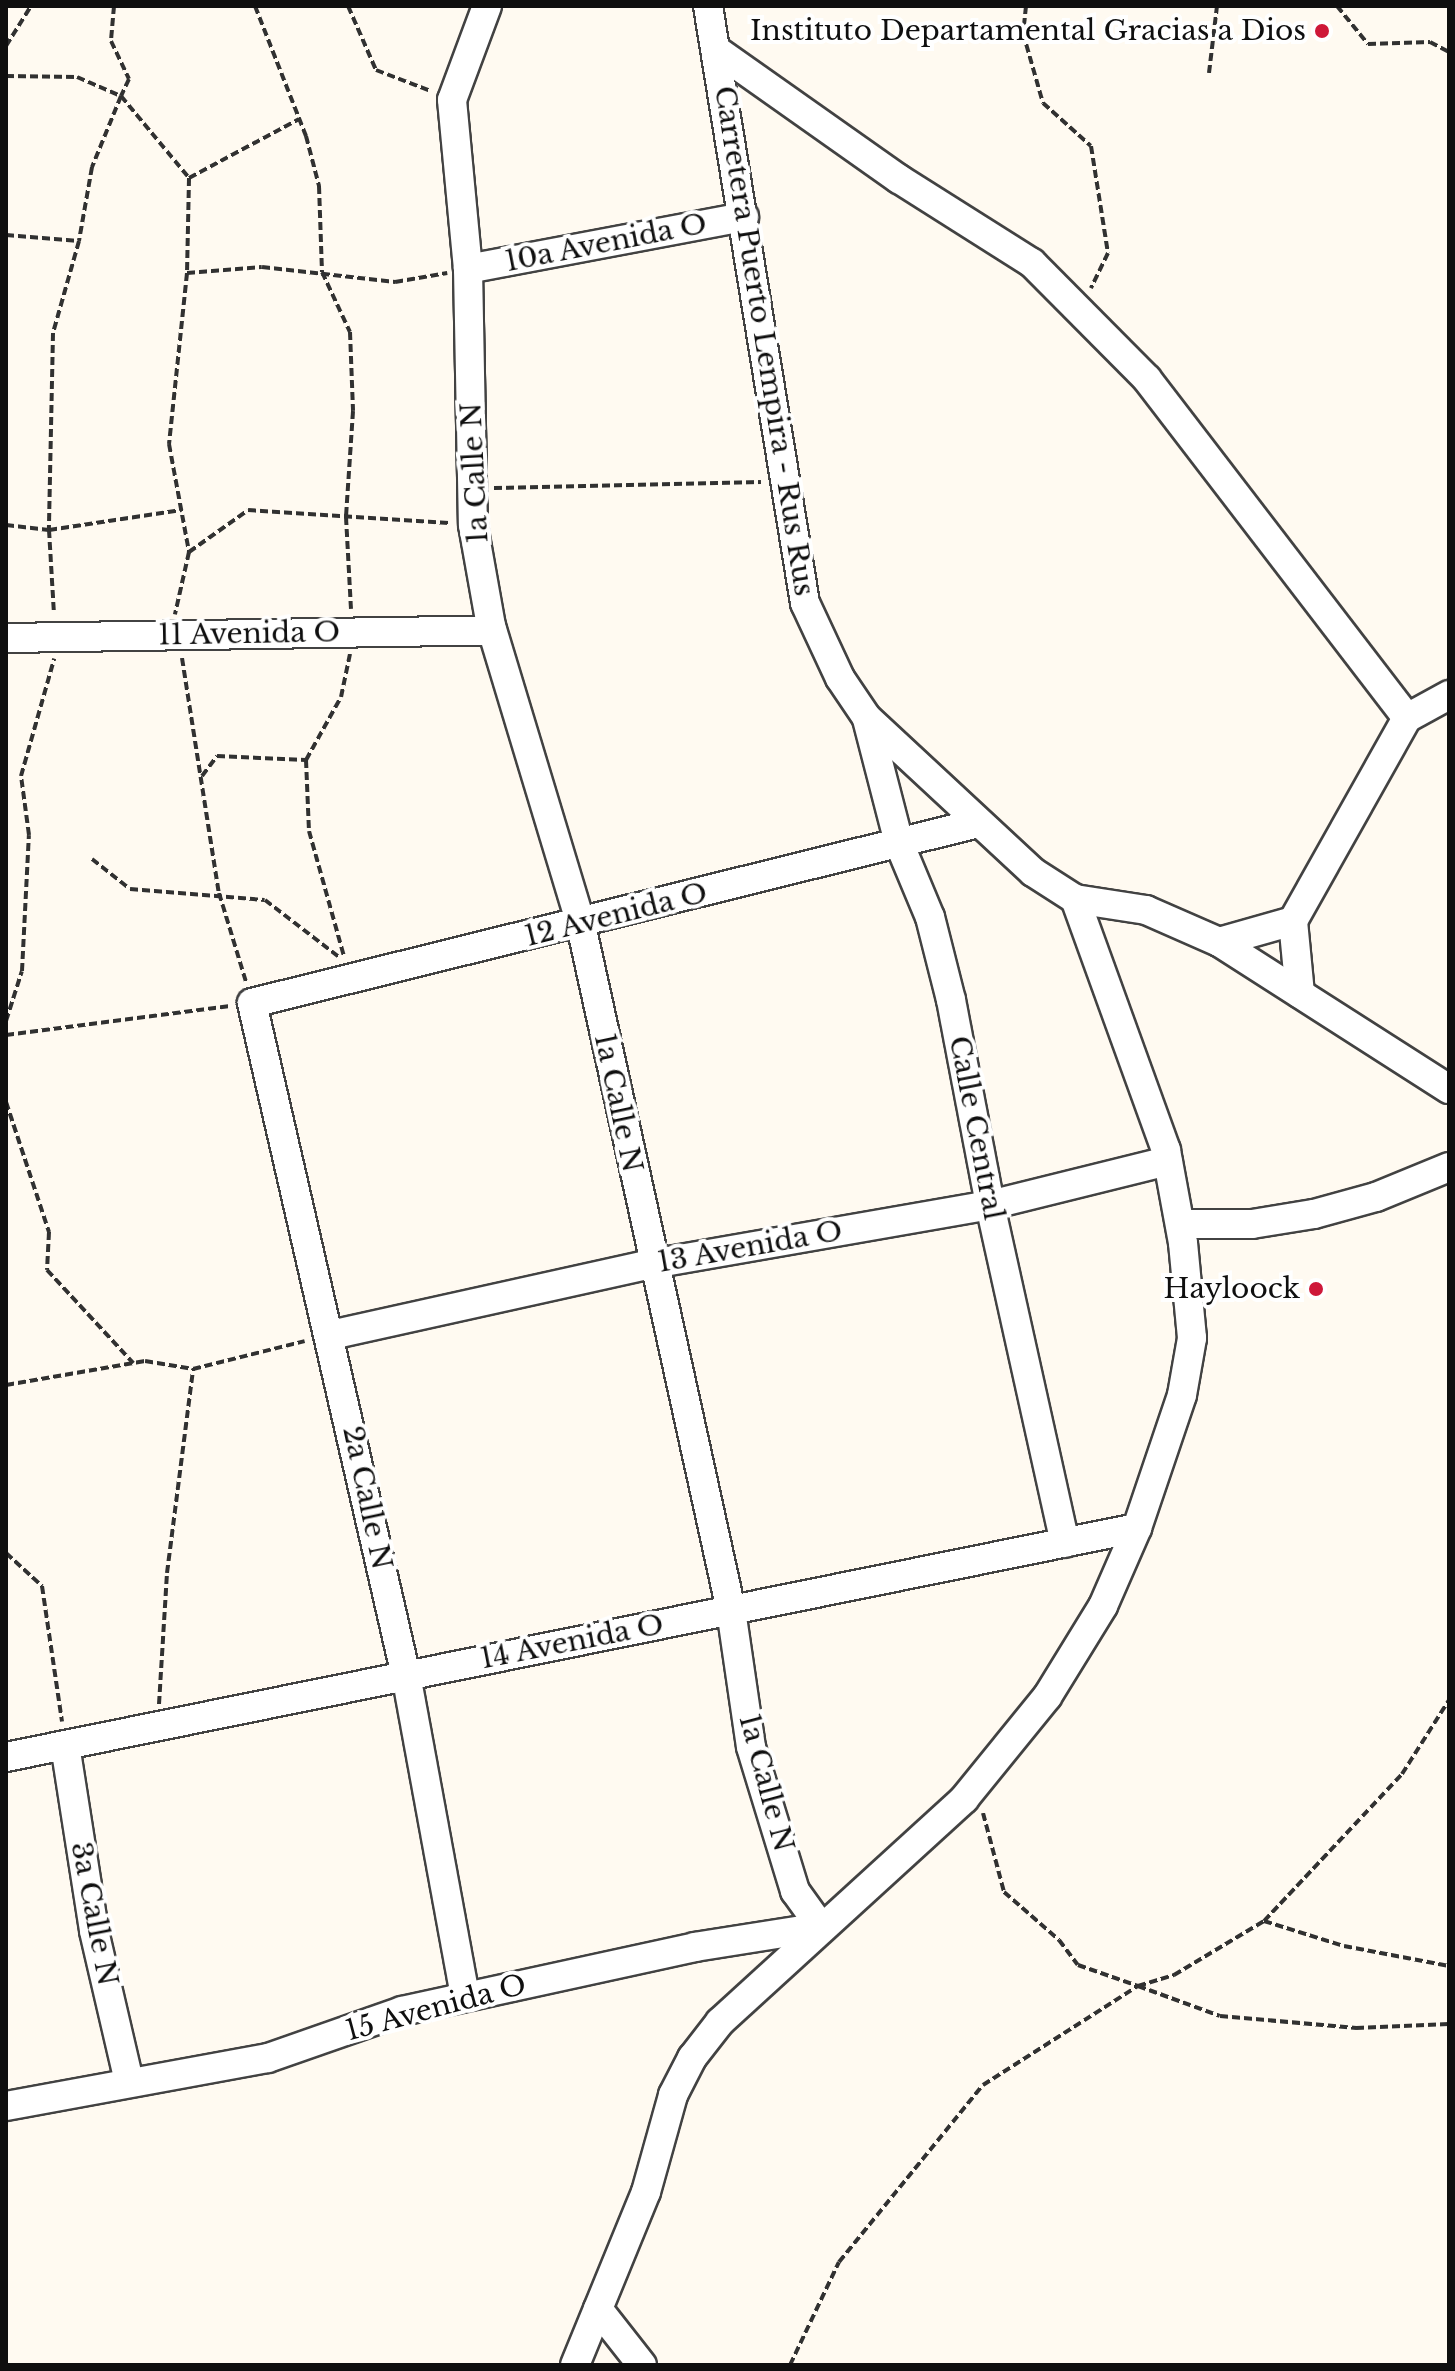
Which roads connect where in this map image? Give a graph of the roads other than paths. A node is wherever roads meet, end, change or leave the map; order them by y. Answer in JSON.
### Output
{"nodes":[{"id":1,"x":487,"y":6,"type":"edge"},
{"id":2,"x":708,"y":6,"type":"edge"},
{"id":3,"x":716,"y":50,"type":"junction"},
{"id":4,"x":744,"y":217,"type":"junction"},
{"id":5,"x":468,"y":269,"type":"junction"},
{"id":6,"x":492,"y":630,"type":"junction"},
{"id":7,"x":6,"y":638,"type":"edge"},
{"id":8,"x":1445,"y":692,"type":"edge"},
{"id":9,"x":867,"y":718,"type":"junction"},
{"id":10,"x":1407,"y":718,"type":"junction"},
{"id":11,"x":978,"y":823,"type":"junction"},
{"id":12,"x":899,"y":843,"type":"junction"},
{"id":13,"x":1075,"y":899,"type":"junction"},
{"id":14,"x":1293,"y":921,"type":"junction"},
{"id":15,"x":581,"y":925,"type":"junction"},
{"id":16,"x":1219,"y":942,"type":"junction"},
{"id":17,"x":1300,"y":994,"type":"junction"},
{"id":18,"x":252,"y":1003,"type":"joint"},
{"id":19,"x":1449,"y":1089,"type":"edge"},
{"id":20,"x":1168,"y":1161,"type":"junction"},
{"id":21,"x":1449,"y":1167,"type":"edge"},
{"id":22,"x":990,"y":1205,"type":"junction"},
{"id":23,"x":1180,"y":1224,"type":"junction"},
{"id":24,"x":652,"y":1264,"type":"junction"},
{"id":25,"x":331,"y":1335,"type":"junction"},
{"id":26,"x":1137,"y":1528,"type":"junction"},
{"id":27,"x":1065,"y":1543,"type":"junction"},
{"id":28,"x":731,"y":1610,"type":"junction"},
{"id":29,"x":406,"y":1676,"type":"junction"},
{"id":30,"x":65,"y":1745,"type":"junction"},
{"id":31,"x":6,"y":1757,"type":"edge"},
{"id":32,"x":821,"y":1927,"type":"junction"},
{"id":33,"x":465,"y":1996,"type":"junction"},
{"id":34,"x":129,"y":2082,"type":"junction"},
{"id":35,"x":6,"y":2106,"type":"edge"},
{"id":36,"x":598,"y":2309,"type":"junction"},
{"id":37,"x":575,"y":2365,"type":"edge"},
{"id":38,"x":642,"y":2365,"type":"edge"}],
"edges":[{"from":1,"to":5,"type":"street","name":"1a Calle N"},
{"from":2,"to":3,"type":"street","name":"Carretera Puerto Lempira - Rus Rus"},
{"from":3,"to":4,"type":"street","name":"Carretera Puerto Lempira - Rus Rus"},
{"from":3,"to":10,"type":"street"},
{"from":4,"to":5,"type":"street","name":"10a Avenida O"},
{"from":4,"to":9,"type":"street","name":"Carretera Puerto Lempira - Rus Rus"},
{"from":5,"to":6,"type":"street","name":"1a Calle N"},
{"from":6,"to":7,"type":"street","name":"11 Avenida O"},
{"from":6,"to":15,"type":"street","name":"1a Calle N"},
{"from":8,"to":10,"type":"street"},
{"from":9,"to":11,"type":"street","name":"Carretera Puerto Lempira - Rus Rus"},
{"from":9,"to":12,"type":"street","name":"Calle Central"},
{"from":10,"to":14,"type":"street"},
{"from":11,"to":12,"type":"street","name":"12 Avenida O"},
{"from":11,"to":13,"type":"street","name":"Carretera Puerto Lempira - Rus Rus"},
{"from":12,"to":15,"type":"street","name":"12 Avenida O"},
{"from":12,"to":22,"type":"street","name":"Calle Central"},
{"from":13,"to":16,"type":"street"},
{"from":13,"to":20,"type":"street"},
{"from":14,"to":16,"type":"street"},
{"from":14,"to":17,"type":"street"},
{"from":15,"to":18,"type":"street","name":"12 Avenida O"},
{"from":15,"to":24,"type":"street","name":"1a Calle N"},
{"from":16,"to":17,"type":"street"},
{"from":17,"to":19,"type":"street"},
{"from":18,"to":25,"type":"street","name":"2a Calle N"},
{"from":20,"to":22,"type":"street","name":"13 Avenida O"},
{"from":20,"to":23,"type":"street"},
{"from":21,"to":23,"type":"street"},
{"from":22,"to":24,"type":"street","name":"13 Avenida O"},
{"from":22,"to":27,"type":"street","name":"Calle Central"},
{"from":23,"to":26,"type":"street"},
{"from":24,"to":25,"type":"street","name":"13 Avenida O"},
{"from":24,"to":28,"type":"street","name":"1a Calle N"},
{"from":25,"to":29,"type":"street","name":"2a Calle N"},
{"from":26,"to":27,"type":"street","name":"14 Avenida O"},
{"from":26,"to":32,"type":"street"},
{"from":27,"to":28,"type":"street","name":"14 Avenida O"},
{"from":28,"to":29,"type":"street","name":"14 Avenida O"},
{"from":28,"to":32,"type":"street","name":"1a Calle N"},
{"from":29,"to":30,"type":"street","name":"14 Avenida O"},
{"from":29,"to":33,"type":"street","name":"2a Calle N"},
{"from":30,"to":31,"type":"street","name":"14 Avenida O"},
{"from":30,"to":34,"type":"street","name":"3a Calle N"},
{"from":32,"to":33,"type":"street","name":"15 Avenida O"},
{"from":32,"to":36,"type":"street"},
{"from":33,"to":34,"type":"street","name":"15 Avenida O"},
{"from":34,"to":35,"type":"street","name":"15 Avenida O"},
{"from":36,"to":37,"type":"street"},
{"from":36,"to":38,"type":"street"}]}
